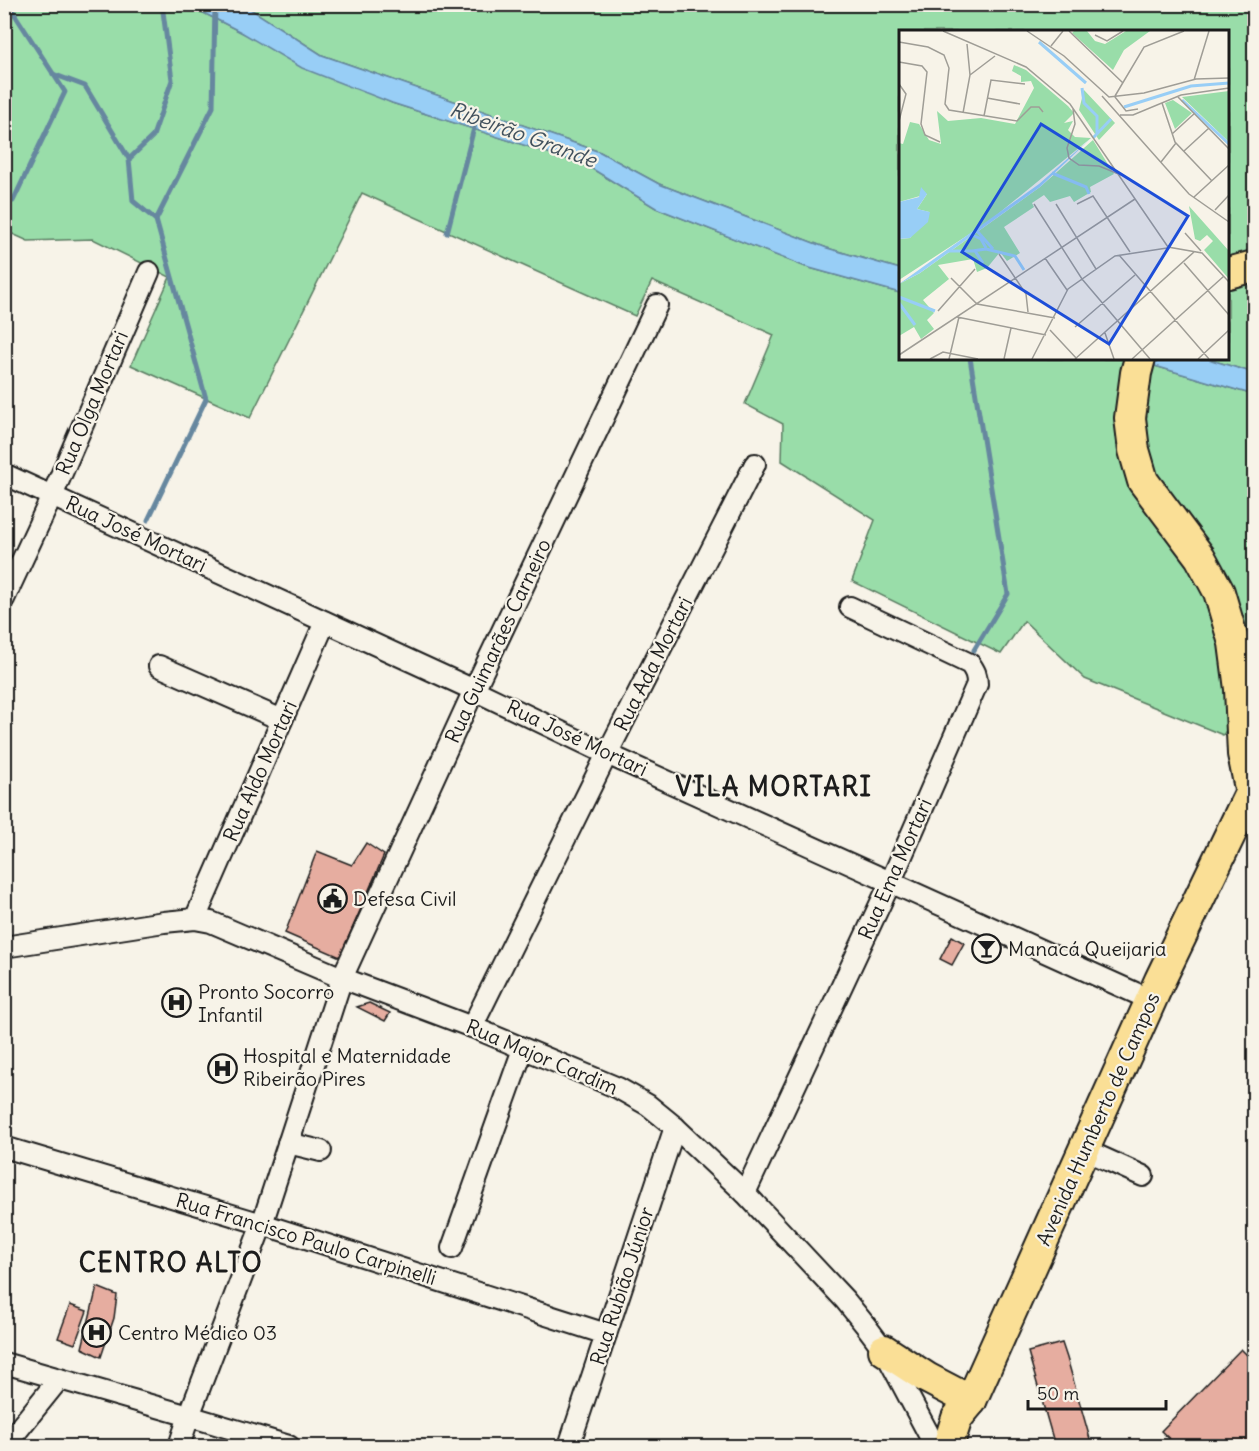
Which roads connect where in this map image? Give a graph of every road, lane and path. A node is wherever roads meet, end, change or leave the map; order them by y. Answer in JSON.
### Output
{"nodes":[{"id":1,"x":1254,"y":266,"type":"edge"},
{"id":2,"x":149,"y":272,"type":"dead end"},
{"id":3,"x":1229,"y":272,"type":"edge"},
{"id":4,"x":657,"y":305,"type":"dead end"},
{"id":5,"x":1138,"y":366,"type":"edge"},
{"id":6,"x":755,"y":464,"type":"dead end"},
{"id":7,"x":4,"y":474,"type":"edge"},
{"id":8,"x":52,"y":496,"type":"junction"},
{"id":9,"x":4,"y":600,"type":"edge"},
{"id":10,"x":850,"y":607,"type":"dead end"},
{"id":11,"x":325,"y":622,"type":"junction"},
{"id":12,"x":159,"y":666,"type":"dead end"},
{"id":13,"x":474,"y":690,"type":"junction"},
{"id":14,"x":282,"y":720,"type":"junction"},
{"id":15,"x":608,"y":754,"type":"junction"},
{"id":16,"x":1253,"y":789,"type":"edge"},
{"id":17,"x":891,"y":881,"type":"junction"},
{"id":18,"x":195,"y":919,"type":"junction"},
{"id":19,"x":4,"y":947,"type":"edge"},
{"id":20,"x":342,"y":978,"type":"junction"},
{"id":21,"x":1151,"y":1000,"type":"junction"},
{"id":22,"x":472,"y":1027,"type":"junction"},
{"id":23,"x":523,"y":1049,"type":"junction"},
{"id":24,"x":675,"y":1127,"type":"junction"},
{"id":25,"x":288,"y":1143,"type":"junction"},
{"id":26,"x":4,"y":1147,"type":"edge"},
{"id":27,"x":1083,"y":1149,"type":"junction"},
{"id":28,"x":321,"y":1151,"type":"dead end"},
{"id":29,"x":1143,"y":1176,"type":"dead end"},
{"id":30,"x":745,"y":1193,"type":"junction"},
{"id":31,"x":262,"y":1224,"type":"junction"},
{"id":32,"x":452,"y":1248,"type":"dead end"},
{"id":33,"x":606,"y":1334,"type":"junction"},
{"id":34,"x":884,"y":1350,"type":"junction"},
{"id":35,"x":4,"y":1363,"type":"edge"},
{"id":36,"x":58,"y":1379,"type":"junction"},
{"id":37,"x":970,"y":1401,"type":"junction"},
{"id":38,"x":189,"y":1416,"type":"junction"},
{"id":39,"x":5,"y":1446,"type":"edge"},
{"id":40,"x":179,"y":1446,"type":"edge"},
{"id":41,"x":289,"y":1446,"type":"edge"},
{"id":42,"x":569,"y":1446,"type":"edge"},
{"id":43,"x":935,"y":1446,"type":"edge"},
{"id":44,"x":948,"y":1446,"type":"edge"}],
"edges":[{"from":1,"to":3,"type":"highway"},
{"from":2,"to":8,"type":"street","name":"Rua Olga Mortari"},
{"from":4,"to":13,"type":"street","name":"Rua Guimarães Carneiro"},
{"from":5,"to":16,"type":"highway","name":"Avenida Humberto de Campos"},
{"from":6,"to":15,"type":"street","name":"Rua Ada Mortari"},
{"from":7,"to":8,"type":"street","name":"Rua José Mortari"},
{"from":8,"to":9,"type":"street","name":"Rua Olga Mortari"},
{"from":8,"to":11,"type":"street","name":"Rua José Mortari"},
{"from":10,"to":17,"type":"street","name":"Rua Ema Mortari"},
{"from":11,"to":13,"type":"street","name":"Rua José Mortari"},
{"from":11,"to":14,"type":"street","name":"Rua Aldo Mortari"},
{"from":12,"to":14,"type":"street"},
{"from":13,"to":15,"type":"street","name":"Rua José Mortari"},
{"from":13,"to":20,"type":"street","name":"Rua Guimarães Carneiro"},
{"from":14,"to":18,"type":"street","name":"Rua Aldo Mortari"},
{"from":15,"to":17,"type":"street","name":"Rua José Mortari"},
{"from":15,"to":22,"type":"street","name":"Rua Ada Mortari"},
{"from":16,"to":21,"type":"highway","name":"Avenida Humberto de Campos"},
{"from":17,"to":21,"type":"street","name":"Rua José Mortari"},
{"from":17,"to":30,"type":"street","name":"Rua Ema Mortari"},
{"from":18,"to":19,"type":"street","name":"Rua Major Cardim"},
{"from":18,"to":20,"type":"street","name":"Rua Major Cardim"},
{"from":20,"to":22,"type":"street","name":"Rua Major Cardim"},
{"from":20,"to":25,"type":"street","name":"Rua Guimarães Carneiro"},
{"from":21,"to":27,"type":"highway","name":"Avenida Humberto de Campos"},
{"from":22,"to":23,"type":"street","name":"Rua Major Cardim"},
{"from":23,"to":24,"type":"street","name":"Rua Major Cardim"},
{"from":23,"to":32,"type":"street"},
{"from":24,"to":30,"type":"street","name":"Rua Major Cardim"},
{"from":24,"to":33,"type":"street","name":"Rua Rubião Júnior"},
{"from":25,"to":28,"type":"street"},
{"from":25,"to":31,"type":"street","name":"Rua Guimarães Carneiro"},
{"from":26,"to":31,"type":"street","name":"Rua Francisco Paulo Carpinelli"},
{"from":27,"to":29,"type":"street"},
{"from":27,"to":37,"type":"highway","name":"Avenida Humberto de Campos"},
{"from":30,"to":34,"type":"street","name":"Rua Major Cardim"},
{"from":31,"to":33,"type":"street","name":"Rua Francisco Paulo Carpinelli"},
{"from":31,"to":38,"type":"street","name":"Rua Guimarães Carneiro"},
{"from":33,"to":42,"type":"street","name":"Rua Rubião Júnior"},
{"from":34,"to":37,"type":"highway"},
{"from":34,"to":43,"type":"street","name":"Rua Major Cardim"},
{"from":35,"to":36,"type":"street"},
{"from":36,"to":38,"type":"street"},
{"from":36,"to":39,"type":"street"},
{"from":37,"to":44,"type":"highway","name":"Avenida Humberto de Campos"},
{"from":38,"to":40,"type":"street","name":"Rua Guimarães Carneiro"},
{"from":38,"to":41,"type":"street"}]}
